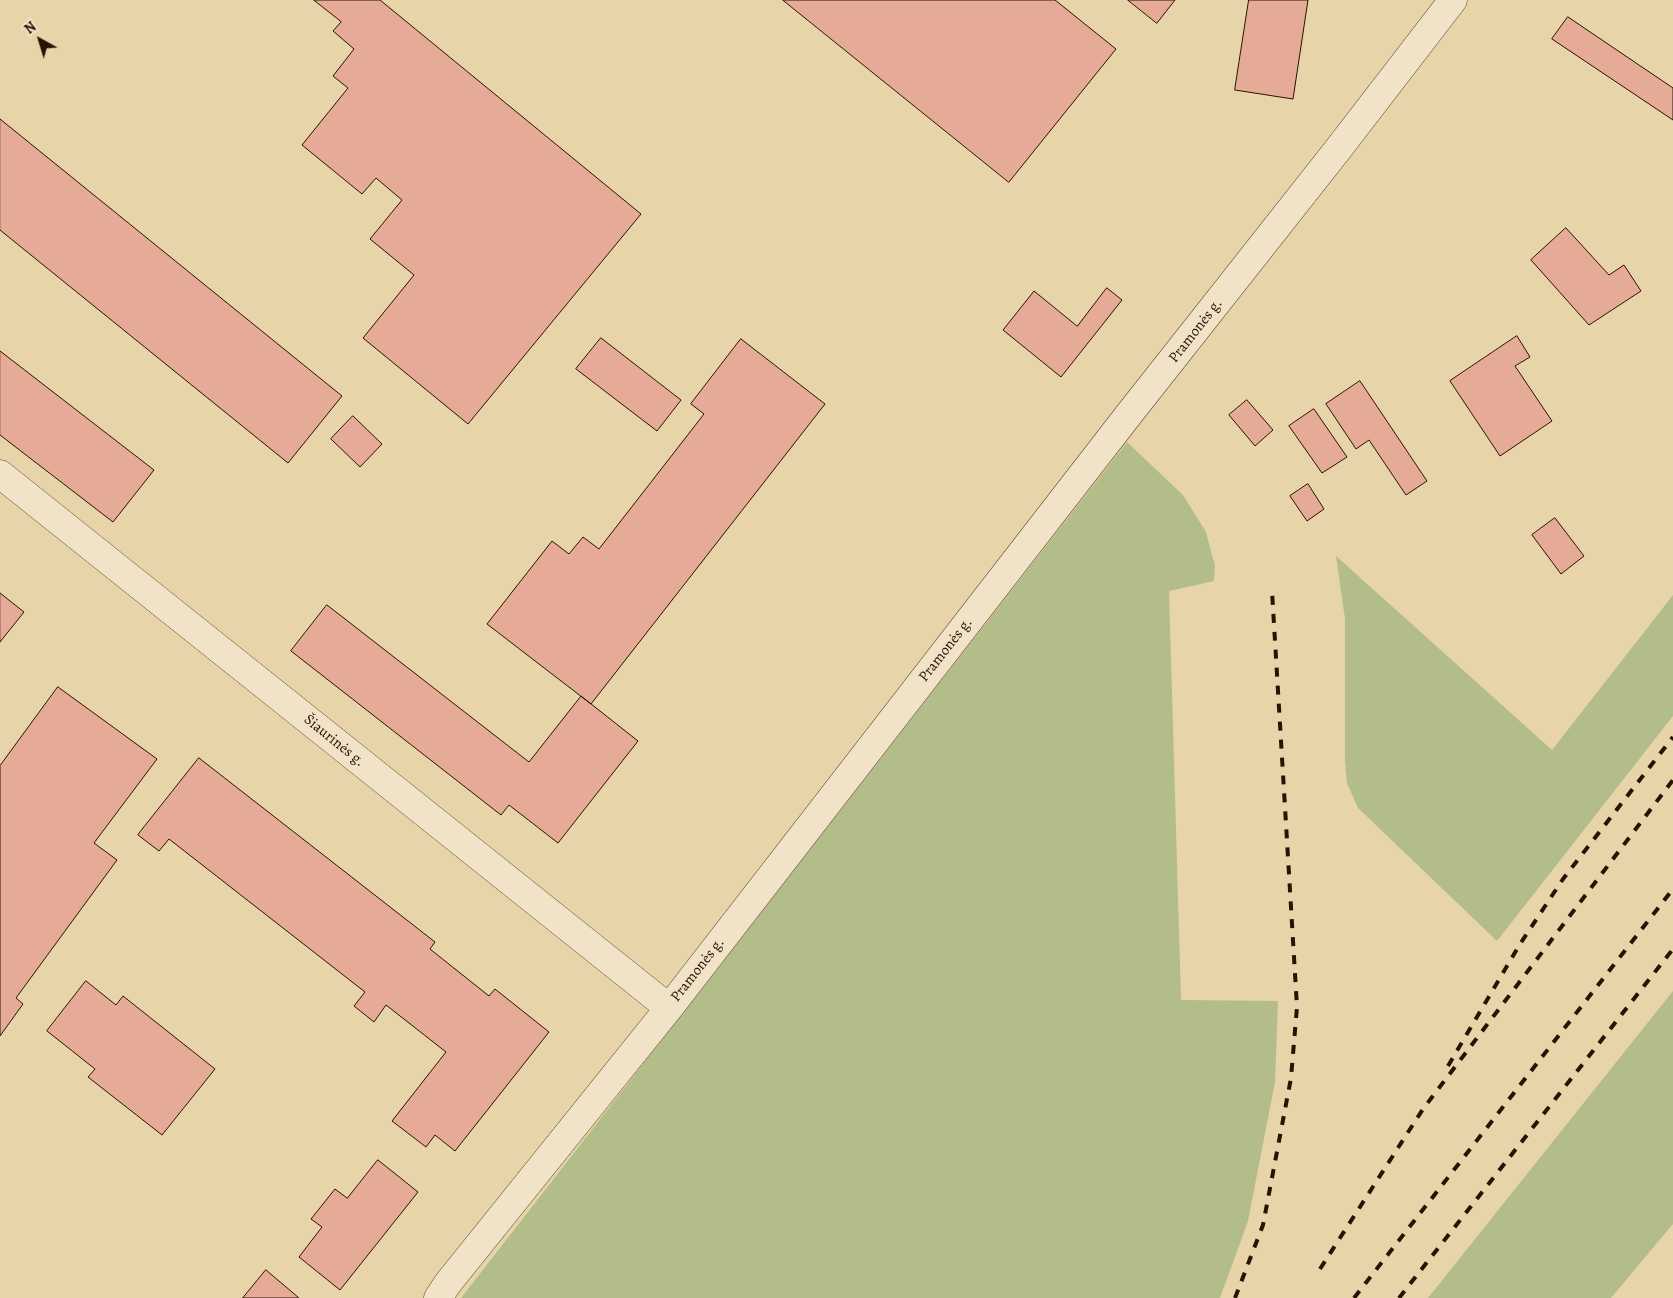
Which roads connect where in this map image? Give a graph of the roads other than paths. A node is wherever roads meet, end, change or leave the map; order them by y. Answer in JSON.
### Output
{"nodes":[{"id":1,"x":1452,"y":0,"type":"edge"},
{"id":2,"x":0,"y":474,"type":"edge"},
{"id":3,"x":668,"y":1008,"type":"junction"},
{"id":4,"x":438,"y":1298,"type":"edge"}],
"edges":[{"from":1,"to":3,"type":"street","name":"Pramonės g."},
{"from":2,"to":3,"type":"street","name":"Šiaurinės g."},
{"from":3,"to":4,"type":"street","name":"Pramonės g."}]}
